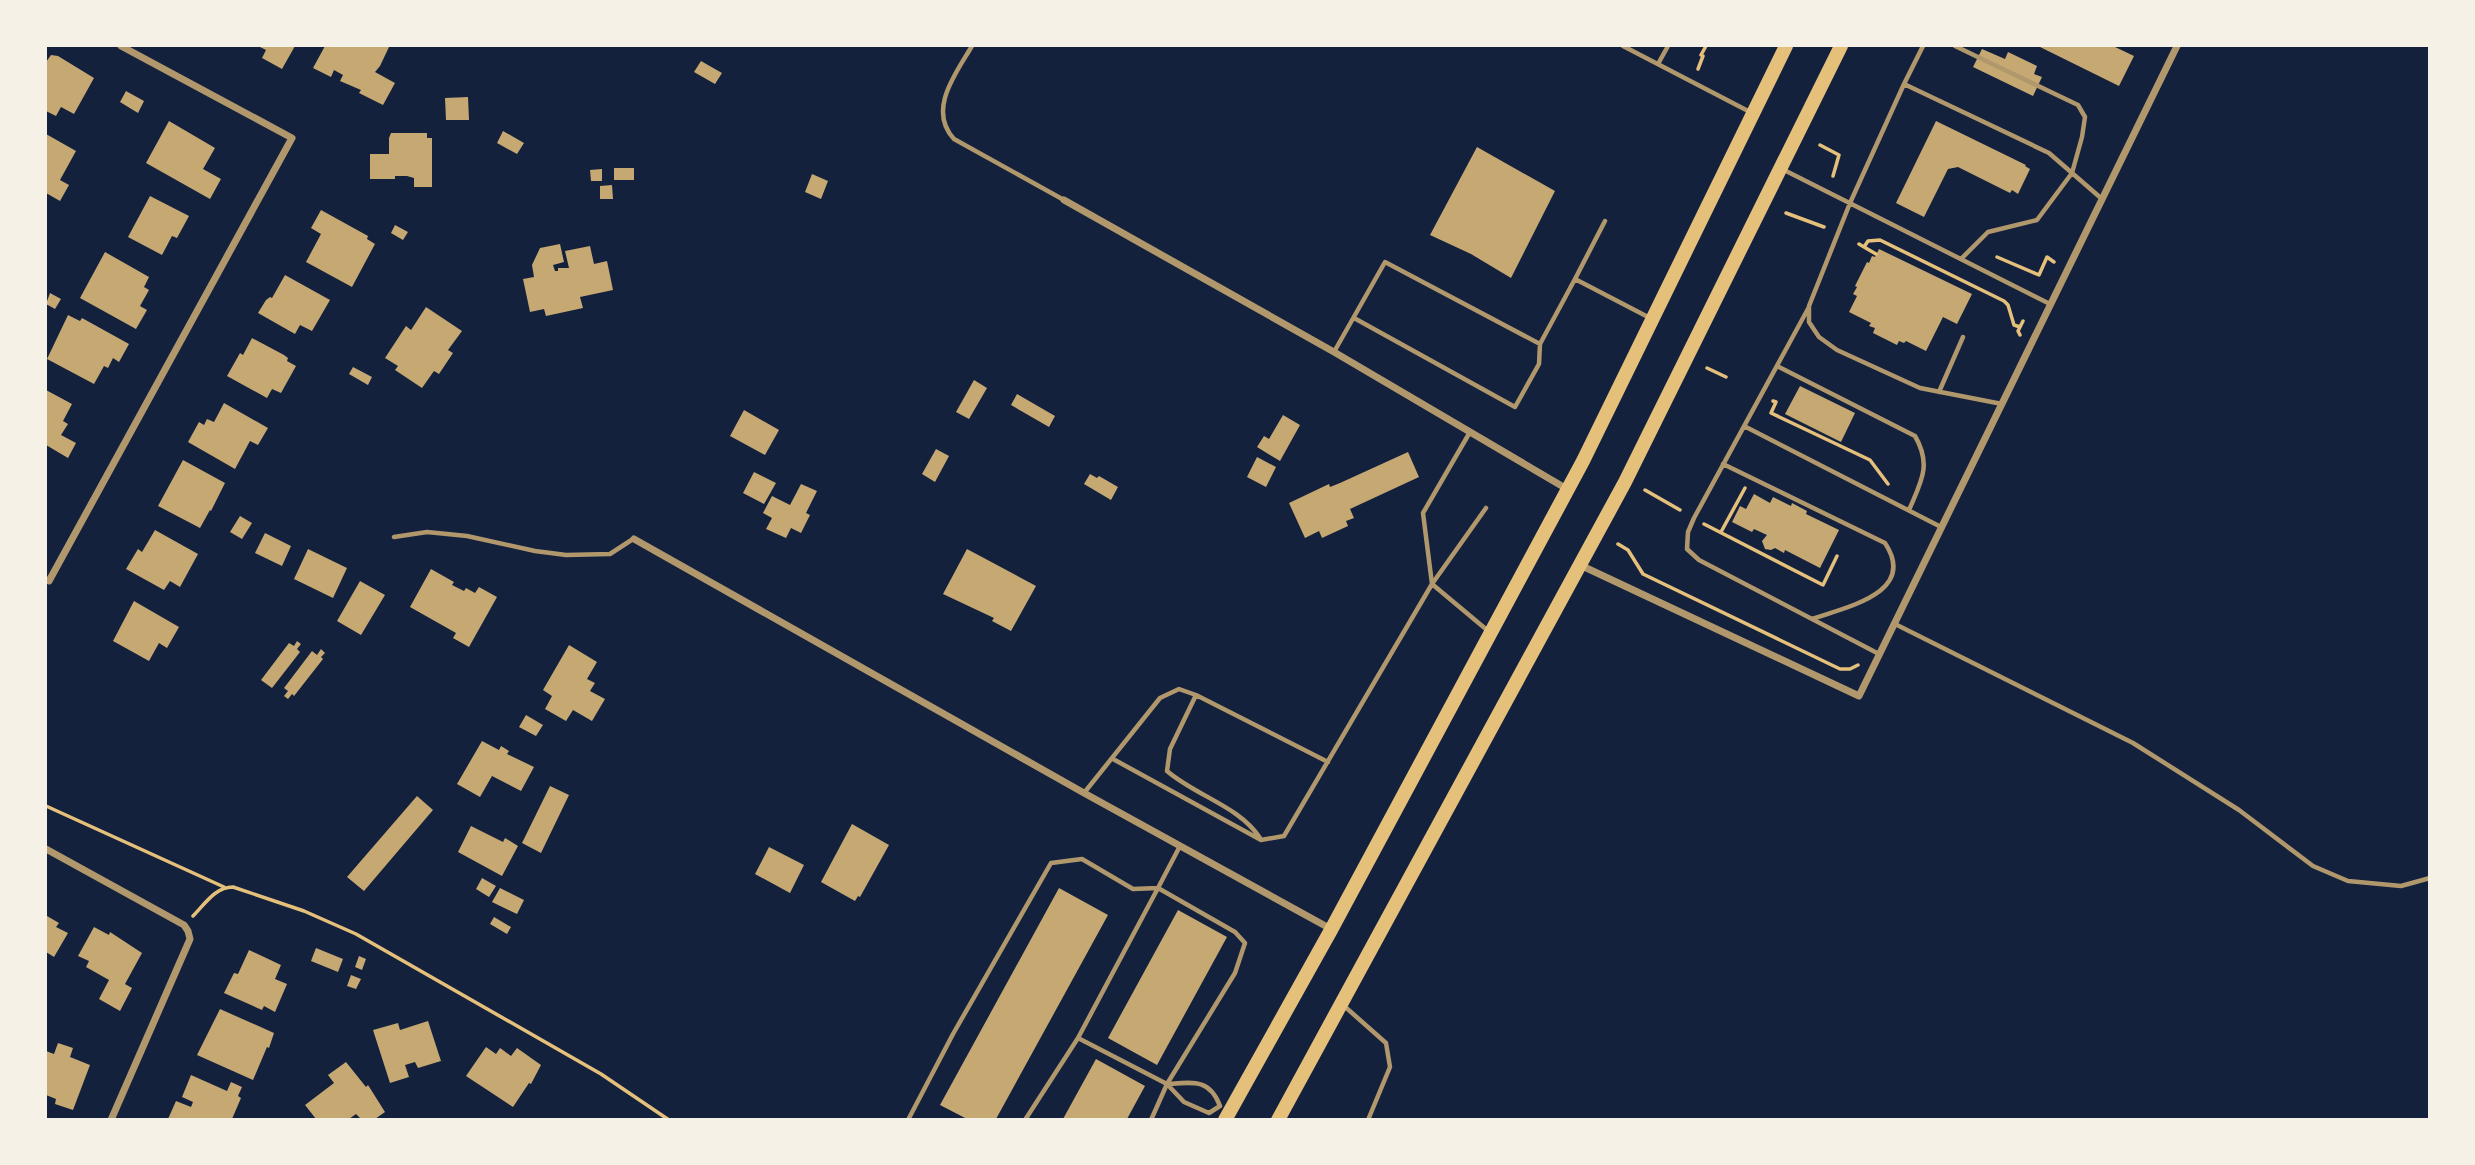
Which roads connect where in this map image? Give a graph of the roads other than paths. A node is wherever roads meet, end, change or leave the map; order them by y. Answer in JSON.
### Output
{"nodes":[{"id":1,"x":121,"y":46,"type":"edge"},
{"id":2,"x":972,"y":46,"type":"edge"},
{"id":3,"x":1623,"y":46,"type":"edge"},
{"id":4,"x":1668,"y":46,"type":"edge"},
{"id":5,"x":1786,"y":46,"type":"edge"},
{"id":6,"x":1841,"y":46,"type":"edge"},
{"id":7,"x":1923,"y":46,"type":"edge"},
{"id":8,"x":1955,"y":46,"type":"edge"},
{"id":9,"x":2177,"y":46,"type":"edge"},
{"id":10,"x":1658,"y":64,"type":"junction"},
{"id":11,"x":1904,"y":84,"type":"junction"},
{"id":12,"x":1753,"y":113,"type":"junction"},
{"id":13,"x":1780,"y":168,"type":"junction"},
{"id":14,"x":2072,"y":173,"type":"junction"},
{"id":15,"x":2102,"y":199,"type":"junction"},
{"id":16,"x":1064,"y":200,"type":"joint"},
{"id":17,"x":1850,"y":203,"type":"junction"},
{"id":18,"x":1605,"y":221,"type":"dead end"},
{"id":19,"x":1961,"y":259,"type":"junction"},
{"id":20,"x":1575,"y":279,"type":"junction"},
{"id":21,"x":2050,"y":304,"type":"junction"},
{"id":22,"x":1809,"y":306,"type":"junction"},
{"id":23,"x":1354,"y":318,"type":"junction"},
{"id":24,"x":1653,"y":320,"type":"junction"},
{"id":25,"x":1963,"y":337,"type":"dead end"},
{"id":26,"x":1540,"y":344,"type":"junction"},
{"id":27,"x":1335,"y":352,"type":"junction"},
{"id":28,"x":1777,"y":366,"type":"junction"},
{"id":29,"x":1939,"y":392,"type":"junction"},
{"id":30,"x":2002,"y":404,"type":"junction"},
{"id":31,"x":1744,"y":426,"type":"junction"},
{"id":32,"x":1470,"y":432,"type":"junction"},
{"id":33,"x":1723,"y":464,"type":"junction"},
{"id":34,"x":1568,"y":489,"type":"junction"},
{"id":35,"x":1486,"y":508,"type":"dead end"},
{"id":36,"x":1909,"y":510,"type":"junction"},
{"id":37,"x":1941,"y":527,"type":"junction"},
{"id":38,"x":394,"y":537,"type":"dead end"},
{"id":39,"x":634,"y":539,"type":"joint"},
{"id":40,"x":1580,"y":565,"type":"junction"},
{"id":41,"x":46,"y":580,"type":"edge"},
{"id":42,"x":1433,"y":584,"type":"junction"},
{"id":43,"x":1812,"y":619,"type":"junction"},
{"id":44,"x":1894,"y":623,"type":"junction"},
{"id":45,"x":1491,"y":632,"type":"junction"},
{"id":46,"x":1879,"y":654,"type":"junction"},
{"id":47,"x":1196,"y":695,"type":"junction"},
{"id":48,"x":1113,"y":759,"type":"junction"},
{"id":49,"x":1328,"y":762,"type":"junction"},
{"id":50,"x":1084,"y":793,"type":"junction"},
{"id":51,"x":1262,"y":839,"type":"junction"},
{"id":52,"x":1181,"y":845,"type":"junction"},
{"id":53,"x":46,"y":849,"type":"edge"},
{"id":54,"x":2430,"y":878,"type":"edge"},
{"id":55,"x":1158,"y":888,"type":"junction"},
{"id":56,"x":1331,"y":930,"type":"junction"},
{"id":57,"x":1341,"y":1004,"type":"junction"},
{"id":58,"x":1078,"y":1038,"type":"junction"},
{"id":59,"x":1167,"y":1084,"type":"junction"},
{"id":60,"x":1225,"y":1112,"type":"edge"},
{"id":61,"x":111,"y":1119,"type":"edge"},
{"id":62,"x":908,"y":1119,"type":"edge"},
{"id":63,"x":1025,"y":1119,"type":"edge"},
{"id":64,"x":1151,"y":1119,"type":"edge"},
{"id":65,"x":1278,"y":1119,"type":"edge"},
{"id":66,"x":1368,"y":1119,"type":"edge"}],
"edges":[{"from":1,"to":41,"type":"street"},
{"from":2,"to":16,"type":"lane"},
{"from":3,"to":10,"type":"lane"},
{"from":4,"to":10,"type":"lane"},
{"from":5,"to":12,"type":"main road"},
{"from":6,"to":13,"type":"main road"},
{"from":7,"to":11,"type":"lane"},
{"from":8,"to":14,"type":"lane"},
{"from":9,"to":15,"type":"street"},
{"from":10,"to":12,"type":"lane"},
{"from":11,"to":14,"type":"lane"},
{"from":11,"to":17,"type":"lane"},
{"from":12,"to":24,"type":"main road"},
{"from":13,"to":17,"type":"lane"},
{"from":13,"to":40,"type":"main road"},
{"from":14,"to":15,"type":"lane"},
{"from":14,"to":19,"type":"lane"},
{"from":15,"to":21,"type":"street"},
{"from":16,"to":27,"type":"street"},
{"from":17,"to":19,"type":"lane"},
{"from":17,"to":22,"type":"lane"},
{"from":18,"to":20,"type":"lane"},
{"from":19,"to":21,"type":"lane"},
{"from":20,"to":24,"type":"lane"},
{"from":20,"to":26,"type":"lane"},
{"from":21,"to":30,"type":"street"},
{"from":22,"to":28,"type":"lane"},
{"from":22,"to":29,"type":"lane"},
{"from":23,"to":26,"type":"lane"},
{"from":23,"to":26,"type":"lane"},
{"from":23,"to":27,"type":"lane"},
{"from":24,"to":34,"type":"main road"},
{"from":25,"to":29,"type":"lane"},
{"from":27,"to":32,"type":"street"},
{"from":28,"to":31,"type":"lane"},
{"from":28,"to":36,"type":"lane"},
{"from":29,"to":30,"type":"lane"},
{"from":30,"to":37,"type":"street"},
{"from":31,"to":33,"type":"lane"},
{"from":31,"to":36,"type":"lane"},
{"from":32,"to":34,"type":"street"},
{"from":32,"to":42,"type":"lane"},
{"from":33,"to":43,"type":"lane"},
{"from":33,"to":43,"type":"lane"},
{"from":34,"to":45,"type":"main road"},
{"from":35,"to":42,"type":"lane"},
{"from":36,"to":37,"type":"lane"},
{"from":37,"to":44,"type":"street"},
{"from":38,"to":39,"type":"lane"},
{"from":39,"to":50,"type":"street"},
{"from":40,"to":46,"type":"street"},
{"from":40,"to":57,"type":"main road"},
{"from":42,"to":45,"type":"lane"},
{"from":42,"to":49,"type":"lane"},
{"from":43,"to":46,"type":"lane"},
{"from":44,"to":46,"type":"street"},
{"from":44,"to":54,"type":"lane"},
{"from":45,"to":56,"type":"main road"},
{"from":47,"to":48,"type":"lane"},
{"from":47,"to":49,"type":"lane"},
{"from":47,"to":51,"type":"lane"},
{"from":48,"to":50,"type":"lane"},
{"from":48,"to":51,"type":"lane"},
{"from":49,"to":51,"type":"lane"},
{"from":50,"to":52,"type":"street"},
{"from":52,"to":55,"type":"lane"},
{"from":52,"to":56,"type":"street"},
{"from":53,"to":61,"type":"street"},
{"from":55,"to":58,"type":"lane"},
{"from":55,"to":59,"type":"lane"},
{"from":55,"to":62,"type":"lane"},
{"from":56,"to":60,"type":"main road"},
{"from":57,"to":65,"type":"main road"},
{"from":57,"to":66,"type":"lane"},
{"from":58,"to":59,"type":"lane"},
{"from":58,"to":63,"type":"lane"},
{"from":59,"to":60,"type":"lane"},
{"from":59,"to":60,"type":"lane"},
{"from":59,"to":64,"type":"lane"}]}
